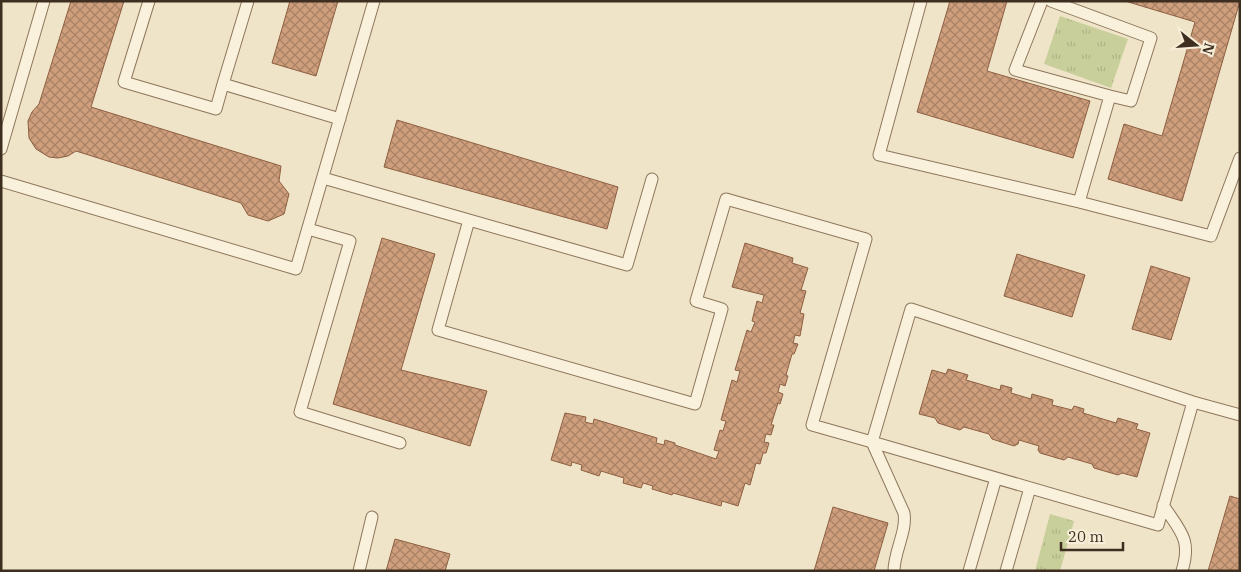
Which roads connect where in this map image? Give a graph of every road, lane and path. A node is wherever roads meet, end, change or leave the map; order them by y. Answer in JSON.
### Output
{"nodes":[{"id":1,"x":44,"y":1,"type":"edge"},
{"id":2,"x":149,"y":1,"type":"edge"},
{"id":3,"x":248,"y":1,"type":"edge"},
{"id":4,"x":374,"y":1,"type":"edge"},
{"id":5,"x":922,"y":1,"type":"edge"},
{"id":6,"x":1042,"y":1,"type":"edge"},
{"id":7,"x":1051,"y":1,"type":"edge"},
{"id":8,"x":223,"y":84,"type":"junction"},
{"id":9,"x":1110,"y":96,"type":"junction"},
{"id":10,"x":340,"y":119,"type":"junction"},
{"id":11,"x":1,"y":149,"type":"edge"},
{"id":12,"x":1240,"y":158,"type":"edge"},
{"id":13,"x":323,"y":178,"type":"junction"},
{"id":14,"x":652,"y":179,"type":"dead end"},
{"id":15,"x":1,"y":182,"type":"edge"},
{"id":16,"x":1079,"y":202,"type":"junction"},
{"id":17,"x":469,"y":220,"type":"junction"},
{"id":18,"x":308,"y":229,"type":"junction"},
{"id":19,"x":1193,"y":402,"type":"junction"},
{"id":20,"x":1240,"y":415,"type":"edge"},
{"id":21,"x":872,"y":442,"type":"junction"},
{"id":22,"x":400,"y":443,"type":"dead end"},
{"id":23,"x":996,"y":478,"type":"junction"},
{"id":24,"x":1030,"y":488,"type":"junction"},
{"id":25,"x":1163,"y":505,"type":"junction"},
{"id":26,"x":372,"y":517,"type":"dead end"},
{"id":27,"x":359,"y":571,"type":"edge"},
{"id":28,"x":894,"y":571,"type":"edge"},
{"id":29,"x":969,"y":571,"type":"edge"},
{"id":30,"x":1006,"y":571,"type":"edge"},
{"id":31,"x":1182,"y":571,"type":"edge"}],
"edges":[{"from":1,"to":11,"type":"lane"},
{"from":2,"to":8,"type":"lane"},
{"from":3,"to":8,"type":"lane"},
{"from":4,"to":10,"type":"lane"},
{"from":5,"to":16,"type":"lane"},
{"from":6,"to":9,"type":"lane"},
{"from":7,"to":9,"type":"lane"},
{"from":8,"to":10,"type":"lane"},
{"from":9,"to":16,"type":"lane"},
{"from":10,"to":13,"type":"lane"},
{"from":12,"to":16,"type":"lane"},
{"from":13,"to":17,"type":"lane"},
{"from":13,"to":18,"type":"lane"},
{"from":14,"to":17,"type":"lane"},
{"from":15,"to":18,"type":"lane"},
{"from":17,"to":21,"type":"lane"},
{"from":18,"to":22,"type":"lane"},
{"from":19,"to":20,"type":"lane"},
{"from":19,"to":21,"type":"lane"},
{"from":19,"to":25,"type":"lane"},
{"from":21,"to":23,"type":"lane"},
{"from":21,"to":28,"type":"lane"},
{"from":23,"to":24,"type":"lane"},
{"from":23,"to":29,"type":"lane"},
{"from":24,"to":25,"type":"lane"},
{"from":24,"to":30,"type":"lane"},
{"from":25,"to":31,"type":"lane"},
{"from":26,"to":27,"type":"lane"}]}
